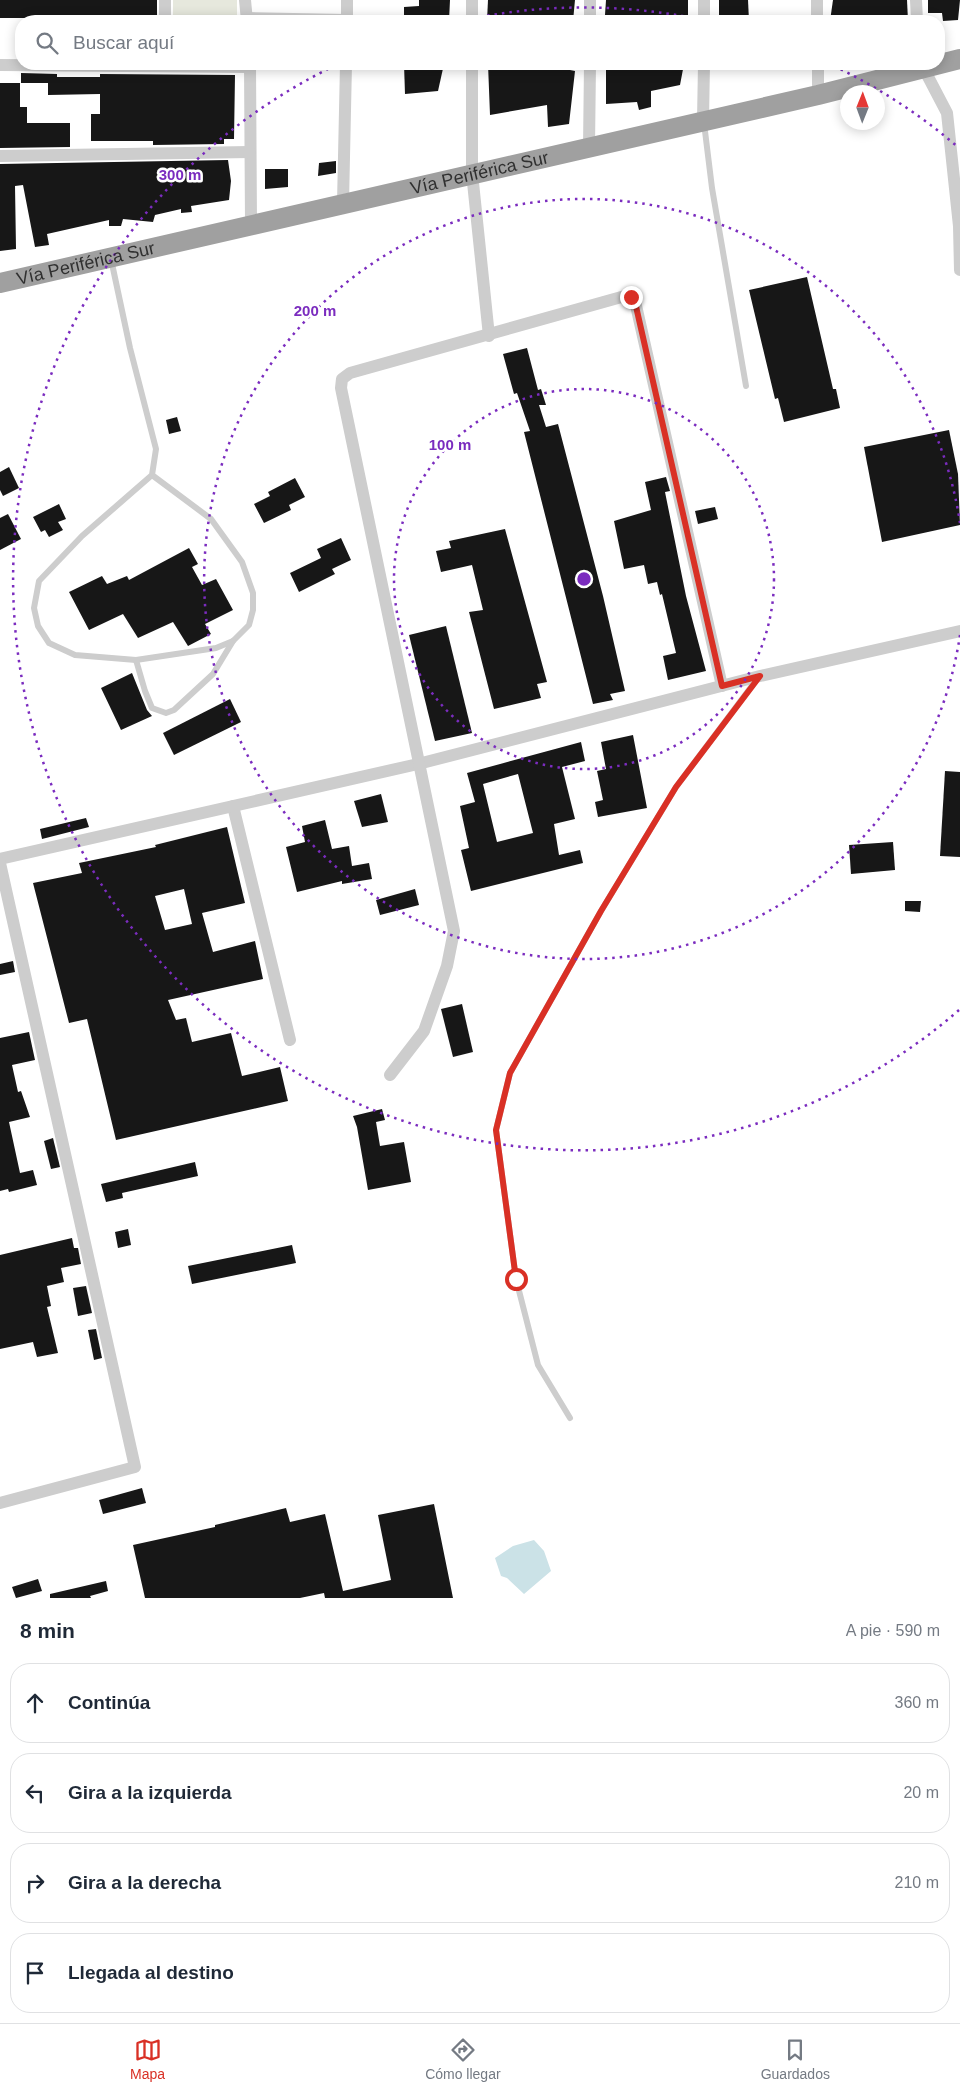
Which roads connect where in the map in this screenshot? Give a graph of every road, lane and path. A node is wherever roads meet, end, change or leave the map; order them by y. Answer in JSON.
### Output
{"nodes":[{"id":1,"x":165,"y":0,"type":"edge"},
{"id":2,"x":245,"y":0,"type":"edge"},
{"id":3,"x":347,"y":0,"type":"edge"},
{"id":4,"x":472,"y":0,"type":"edge"},
{"id":5,"x":590,"y":0,"type":"edge"},
{"id":6,"x":704,"y":0,"type":"edge"},
{"id":7,"x":817,"y":0,"type":"edge"},
{"id":8,"x":916,"y":0,"type":"edge"},
{"id":9,"x":165,"y":15,"type":"edge"},
{"id":10,"x":246,"y":15,"type":"edge"},
{"id":11,"x":347,"y":15,"type":"edge"},
{"id":12,"x":472,"y":15,"type":"edge"},
{"id":13,"x":590,"y":15,"type":"edge"},
{"id":14,"x":704,"y":15,"type":"edge"},
{"id":15,"x":817,"y":15,"type":"edge"},
{"id":16,"x":917,"y":15,"type":"edge"},
{"id":17,"x":958,"y":61,"type":"edge"},
{"id":18,"x":945,"y":63,"type":"edge"},
{"id":19,"x":0,"y":65,"type":"edge"},
{"id":20,"x":15,"y":65,"type":"edge"},
{"id":21,"x":250,"y":70,"type":"edge"},
{"id":22,"x":346,"y":70,"type":"edge"},
{"id":23,"x":472,"y":70,"type":"edge"},
{"id":24,"x":590,"y":70,"type":"edge"},
{"id":25,"x":704,"y":70,"type":"edge"},
{"id":26,"x":818,"y":70,"type":"edge"},
{"id":27,"x":909,"y":70,"type":"edge"},
{"id":28,"x":926,"y":70,"type":"edge"},
{"id":29,"x":818,"y":95,"type":"junction"},
{"id":30,"x":703,"y":120,"type":"junction"},
{"id":31,"x":589,"y":147,"type":"junction"},
{"id":32,"x":250,"y":152,"type":"junction"},
{"id":33,"x":0,"y":156,"type":"edge"},
{"id":34,"x":472,"y":173,"type":"junction"},
{"id":35,"x":343,"y":203,"type":"junction"},
{"id":36,"x":251,"y":224,"type":"junction"},
{"id":37,"x":111,"y":257,"type":"junction"},
{"id":38,"x":960,"y":270,"type":"edge"},
{"id":39,"x":0,"y":282,"type":"edge"},
{"id":40,"x":489,"y":336,"type":"junction"},
{"id":41,"x":746,"y":386,"type":"dead end"},
{"id":42,"x":152,"y":475,"type":"junction"},
{"id":43,"x":960,"y":631,"type":"edge"},
{"id":44,"x":233,"y":641,"type":"junction"},
{"id":45,"x":136,"y":660,"type":"junction"},
{"id":46,"x":760,"y":676,"type":"junction"},
{"id":47,"x":722,"y":686,"type":"junction"},
{"id":48,"x":418,"y":764,"type":"junction"},
{"id":49,"x":233,"y":806,"type":"junction"},
{"id":50,"x":0,"y":861,"type":"edge"},
{"id":51,"x":290,"y":1040,"type":"dead end"},
{"id":52,"x":390,"y":1075,"type":"dead end"},
{"id":53,"x":570,"y":1418,"type":"dead end"},
{"id":54,"x":0,"y":1503,"type":"edge"}],
"edges":[{"from":1,"to":9,"type":"street"},
{"from":2,"to":10,"type":"street"},
{"from":3,"to":11,"type":"street"},
{"from":4,"to":12,"type":"street"},
{"from":5,"to":13,"type":"street"},
{"from":6,"to":14,"type":"street"},
{"from":7,"to":15,"type":"street"},
{"from":8,"to":16,"type":"street"},
{"from":17,"to":18,"type":"highway","name":"Vía Periférica Sur"},
{"from":19,"to":20,"type":"street"},
{"from":21,"to":32,"type":"street"},
{"from":22,"to":35,"type":"street"},
{"from":23,"to":34,"type":"street"},
{"from":24,"to":31,"type":"street"},
{"from":25,"to":30,"type":"street"},
{"from":26,"to":29,"type":"street"},
{"from":27,"to":29,"type":"highway","name":"Vía Periférica Sur"},
{"from":28,"to":38,"type":"street"},
{"from":29,"to":30,"type":"highway","name":"Vía Periférica Sur"},
{"from":30,"to":31,"type":"highway","name":"Vía Periférica Sur"},
{"from":30,"to":41,"type":"lane"},
{"from":31,"to":34,"type":"highway","name":"Vía Periférica Sur"},
{"from":32,"to":33,"type":"street"},
{"from":32,"to":36,"type":"street"},
{"from":34,"to":35,"type":"highway","name":"Vía Periférica Sur"},
{"from":34,"to":40,"type":"street"},
{"from":35,"to":36,"type":"highway","name":"Vía Periférica Sur"},
{"from":36,"to":37,"type":"highway","name":"Vía Periférica Sur"},
{"from":37,"to":39,"type":"highway","name":"Vía Periférica Sur"},
{"from":37,"to":42,"type":"lane"},
{"from":40,"to":47,"type":"street"},
{"from":40,"to":48,"type":"street"},
{"from":42,"to":44,"type":"lane"},
{"from":42,"to":45,"type":"lane"},
{"from":43,"to":46,"type":"street"},
{"from":44,"to":45,"type":"lane"},
{"from":44,"to":45,"type":"lane"},
{"from":46,"to":47,"type":"street"},
{"from":46,"to":53,"type":"lane"},
{"from":47,"to":48,"type":"street"},
{"from":48,"to":49,"type":"street"},
{"from":48,"to":52,"type":"street"},
{"from":49,"to":50,"type":"street"},
{"from":49,"to":51,"type":"street"},
{"from":50,"to":54,"type":"street"}]}
